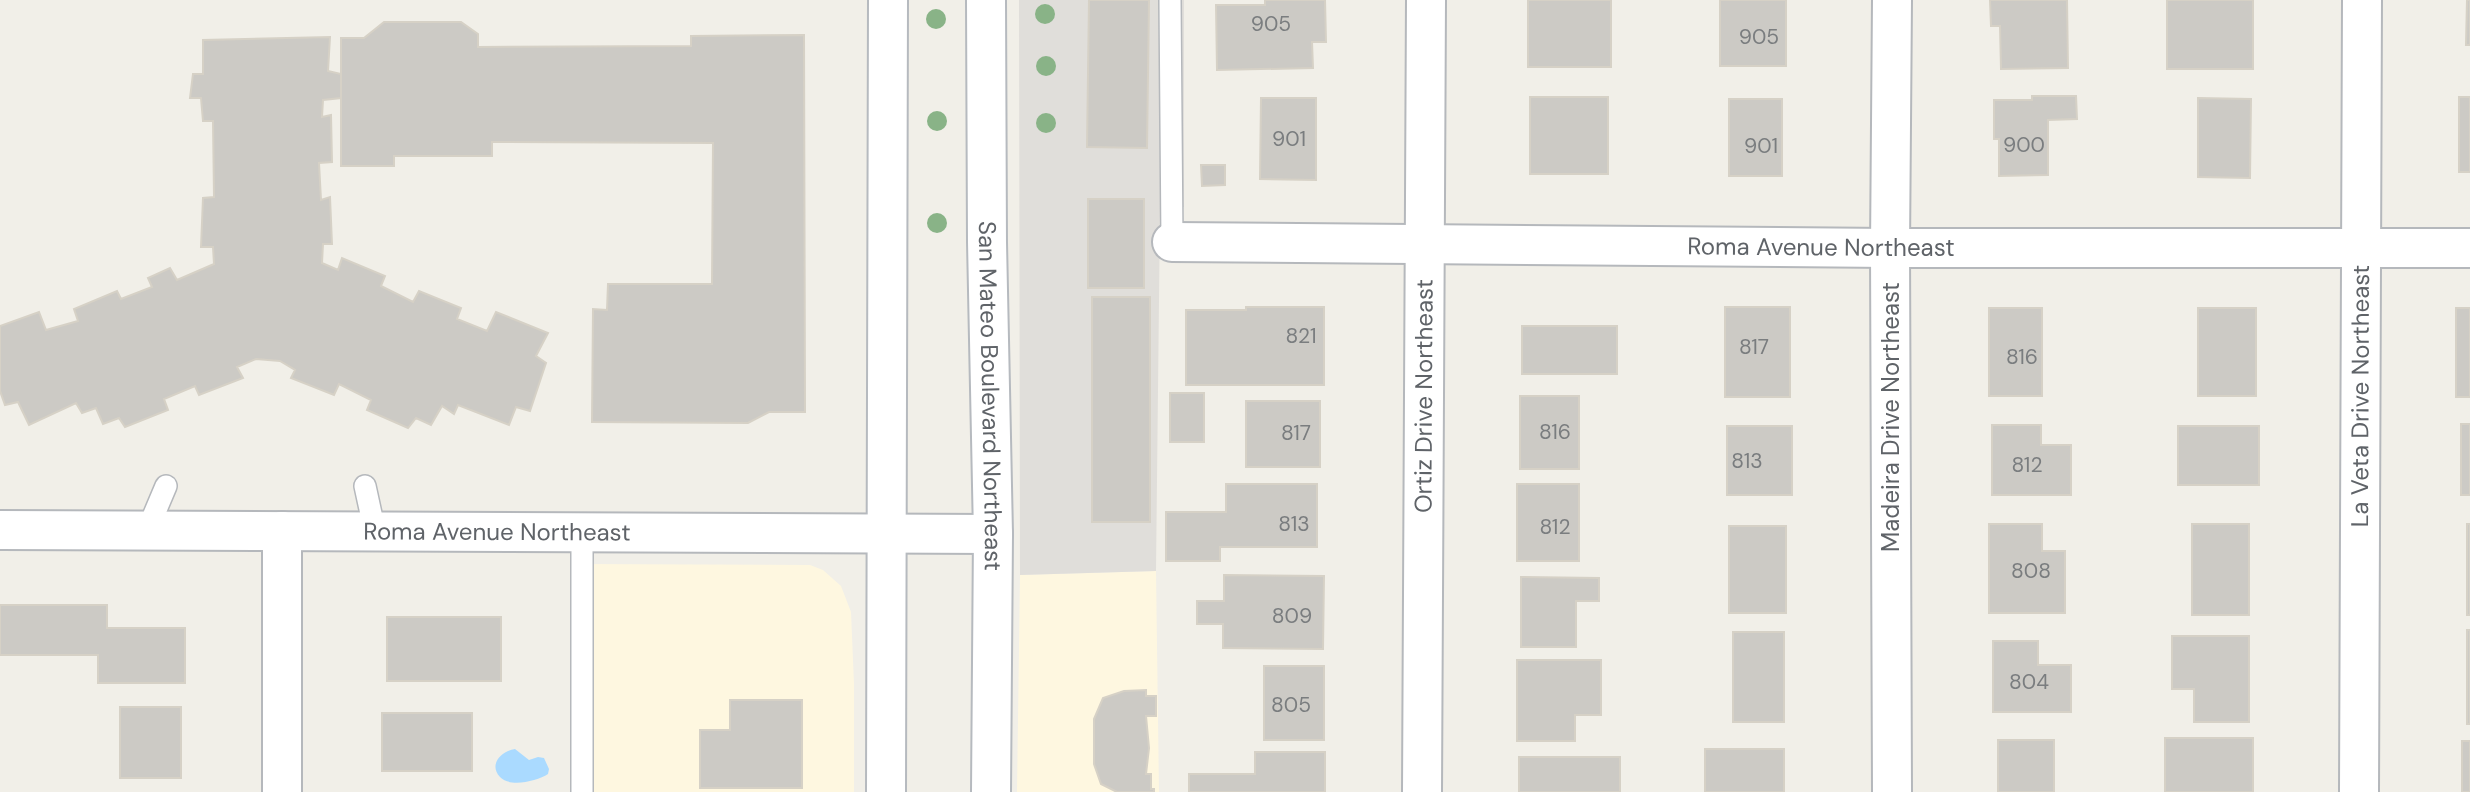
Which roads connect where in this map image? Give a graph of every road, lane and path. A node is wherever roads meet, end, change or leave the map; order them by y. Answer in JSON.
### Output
{"nodes":[{"id":1,"x":888,"y":0,"type":"edge"},
{"id":2,"x":986,"y":0,"type":"edge"},
{"id":3,"x":1170,"y":0,"type":"edge"},
{"id":4,"x":1426,"y":0,"type":"edge"},
{"id":5,"x":1892,"y":0,"type":"edge"},
{"id":6,"x":2362,"y":0,"type":"edge"},
{"id":7,"x":1172,"y":242,"type":"joint"},
{"id":8,"x":1425,"y":244,"type":"junction"},
{"id":9,"x":1890,"y":247,"type":"junction"},
{"id":10,"x":2361,"y":247,"type":"junction"},
{"id":11,"x":2470,"y":248,"type":"edge"},
{"id":12,"x":166,"y":486,"type":"dead end"},
{"id":13,"x":365,"y":486,"type":"dead end"},
{"id":14,"x":0,"y":530,"type":"edge"},
{"id":15,"x":147,"y":531,"type":"junction"},
{"id":16,"x":282,"y":531,"type":"junction"},
{"id":17,"x":375,"y":532,"type":"junction"},
{"id":18,"x":582,"y":533,"type":"junction"},
{"id":19,"x":886,"y":533,"type":"junction"},
{"id":20,"x":993,"y":534,"type":"junction"},
{"id":21,"x":282,"y":792,"type":"edge"},
{"id":22,"x":582,"y":792,"type":"edge"},
{"id":23,"x":886,"y":792,"type":"edge"},
{"id":24,"x":991,"y":792,"type":"edge"},
{"id":25,"x":1422,"y":792,"type":"edge"},
{"id":26,"x":1892,"y":792,"type":"edge"},
{"id":27,"x":2359,"y":792,"type":"edge"}],
"edges":[{"from":1,"to":19,"type":"street"},
{"from":2,"to":20,"type":"street","name":"San Mateo Boulevard Northeast"},
{"from":3,"to":7,"type":"lane"},
{"from":4,"to":8,"type":"street","name":"Ortiz Drive Northeast"},
{"from":5,"to":9,"type":"street","name":"Madeira Drive Northeast"},
{"from":6,"to":10,"type":"street","name":"La Veta Drive Northeast"},
{"from":7,"to":8,"type":"street","name":"Roma Avenue Northeast"},
{"from":8,"to":9,"type":"street","name":"Roma Avenue Northeast"},
{"from":8,"to":25,"type":"street","name":"Ortiz Drive Northeast"},
{"from":9,"to":10,"type":"street","name":"Roma Avenue Northeast"},
{"from":9,"to":26,"type":"street","name":"Madeira Drive Northeast"},
{"from":10,"to":11,"type":"street","name":"Roma Avenue Northeast"},
{"from":10,"to":27,"type":"street","name":"La Veta Drive Northeast"},
{"from":12,"to":15,"type":"lane"},
{"from":13,"to":17,"type":"lane"},
{"from":14,"to":15,"type":"street","name":"Roma Avenue Northeast"},
{"from":15,"to":16,"type":"street","name":"Roma Avenue Northeast"},
{"from":16,"to":17,"type":"street","name":"Roma Avenue Northeast"},
{"from":16,"to":21,"type":"street"},
{"from":17,"to":18,"type":"street","name":"Roma Avenue Northeast"},
{"from":18,"to":19,"type":"street","name":"Roma Avenue Northeast"},
{"from":18,"to":22,"type":"lane"},
{"from":19,"to":20,"type":"street","name":"Roma Avenue Northeast"},
{"from":19,"to":23,"type":"street"},
{"from":20,"to":24,"type":"street","name":"San Mateo Boulevard Northeast"}]}
